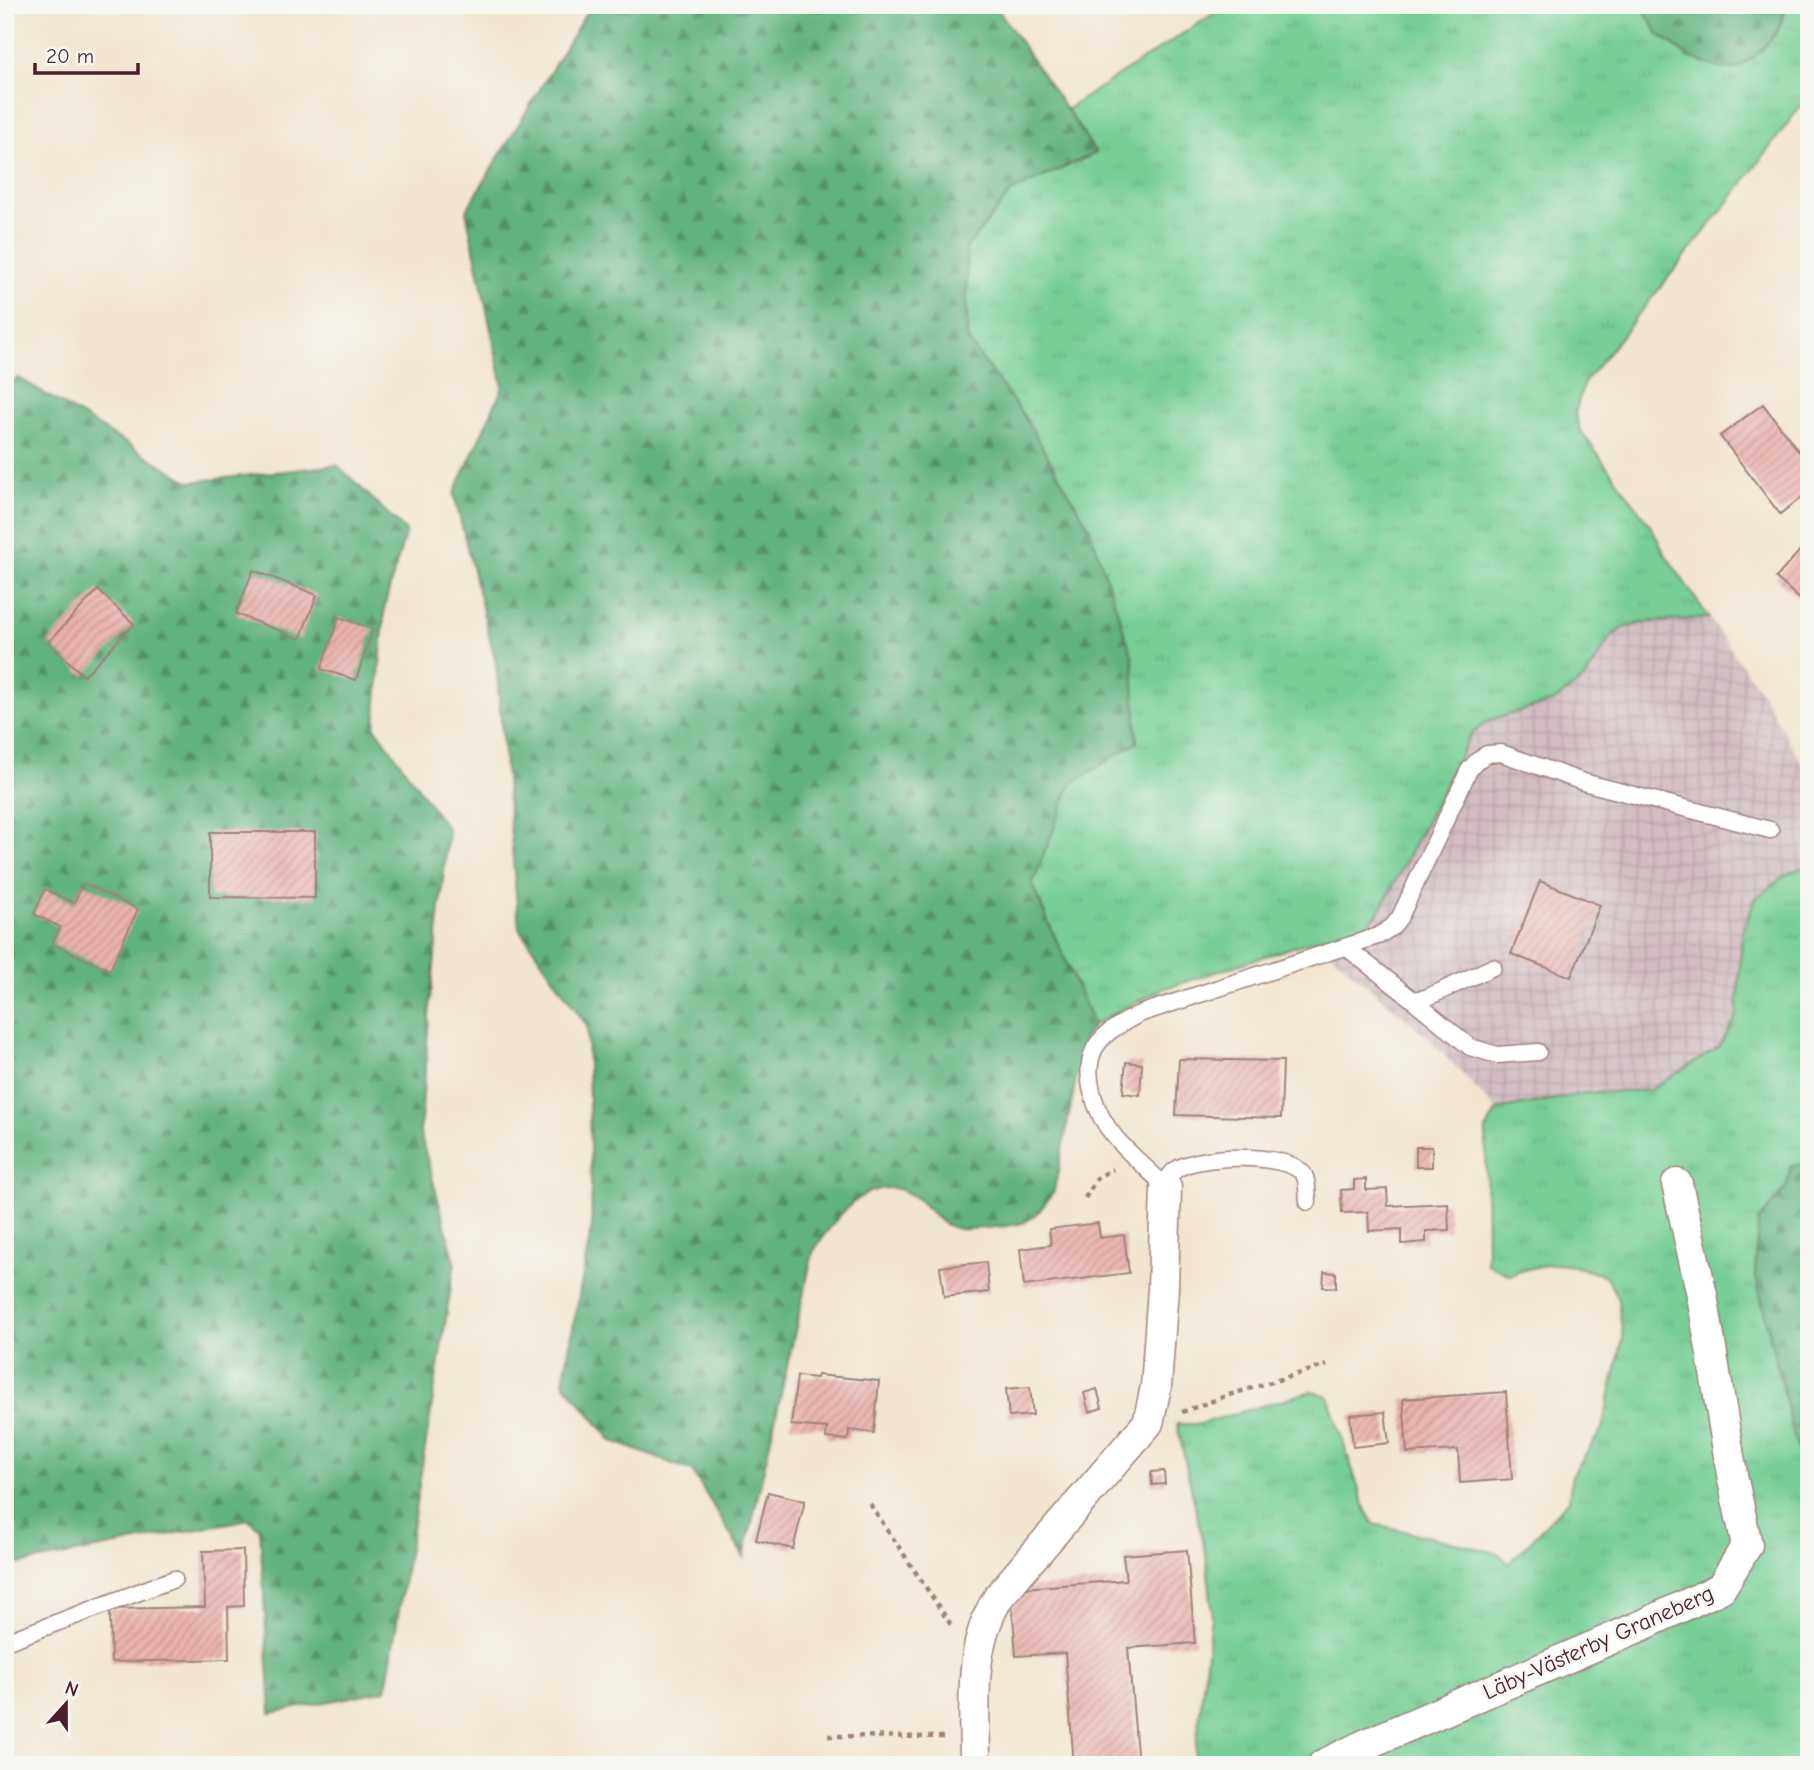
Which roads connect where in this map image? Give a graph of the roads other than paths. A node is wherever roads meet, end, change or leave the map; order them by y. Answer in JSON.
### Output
{"nodes":[{"id":1,"x":1770,"y":830,"type":"dead end"},
{"id":2,"x":1346,"y":947,"type":"junction"},
{"id":3,"x":1493,"y":967,"type":"dead end"},
{"id":4,"x":1413,"y":1000,"type":"junction"},
{"id":5,"x":1538,"y":1052,"type":"dead end"},
{"id":6,"x":1155,"y":1177,"type":"junction"},
{"id":7,"x":1676,"y":1184,"type":"dead end"},
{"id":8,"x":1308,"y":1202,"type":"dead end"},
{"id":9,"x":174,"y":1580,"type":"dead end"},
{"id":10,"x":5,"y":1642,"type":"edge"},
{"id":11,"x":975,"y":1753,"type":"edge"},
{"id":12,"x":1323,"y":1765,"type":"edge"}],
"edges":[{"from":1,"to":2,"type":"lane"},
{"from":2,"to":4,"type":"lane"},
{"from":2,"to":6,"type":"lane"},
{"from":3,"to":4,"type":"lane"},
{"from":4,"to":5,"type":"lane"},
{"from":6,"to":8,"type":"lane"},
{"from":6,"to":11,"type":"street"},
{"from":7,"to":12,"type":"street","name":"Läby-Västerby Graneberg"},
{"from":9,"to":10,"type":"lane"}]}
